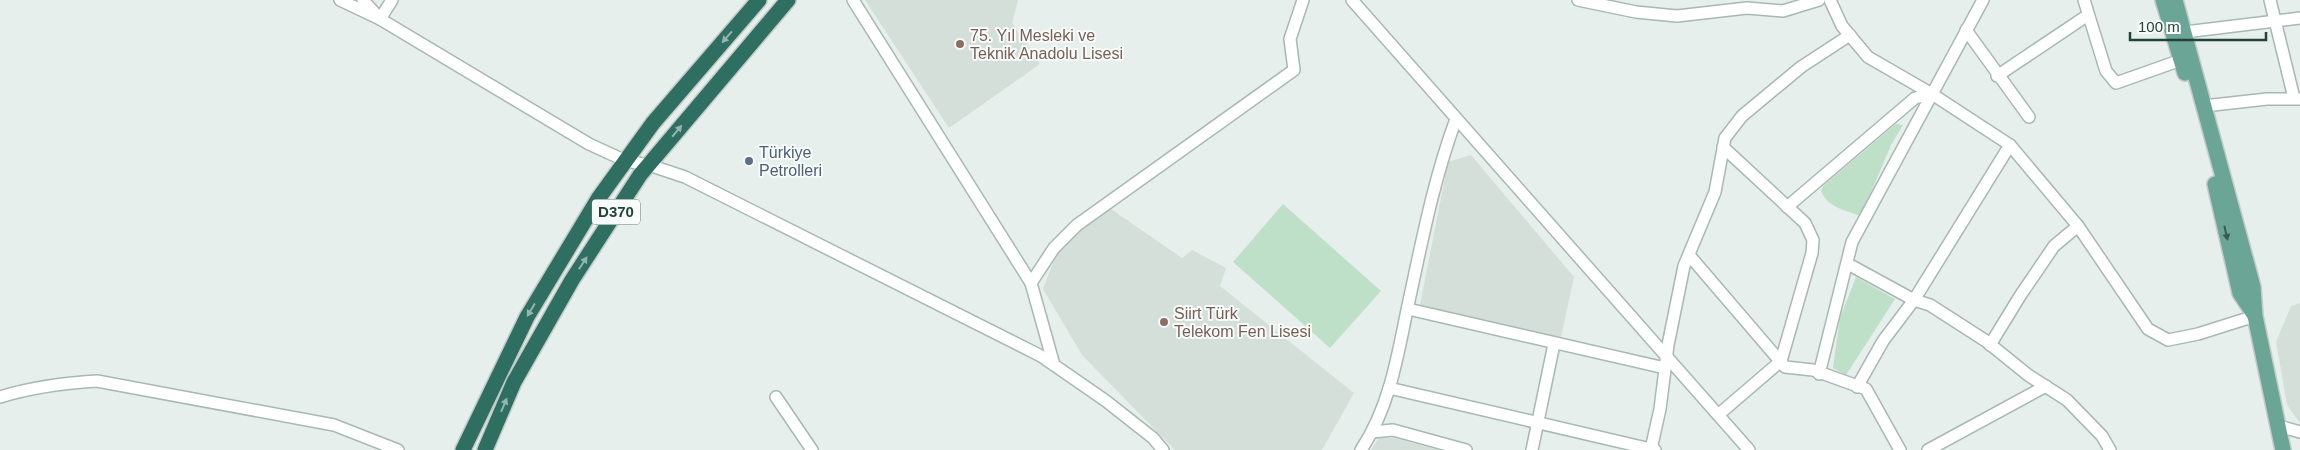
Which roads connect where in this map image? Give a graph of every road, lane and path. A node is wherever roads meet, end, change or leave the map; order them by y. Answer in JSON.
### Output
{"nodes":[{"id":1,"x":340,"y":0,"type":"edge"},
{"id":2,"x":363,"y":0,"type":"edge"},
{"id":3,"x":392,"y":0,"type":"edge"},
{"id":4,"x":759,"y":0,"type":"edge"},
{"id":5,"x":788,"y":0,"type":"edge"},
{"id":6,"x":853,"y":0,"type":"edge"},
{"id":7,"x":1303,"y":0,"type":"edge"},
{"id":8,"x":1352,"y":0,"type":"edge"},
{"id":9,"x":1578,"y":0,"type":"edge"},
{"id":10,"x":1820,"y":0,"type":"edge"},
{"id":11,"x":1830,"y":0,"type":"edge"},
{"id":12,"x":1982,"y":0,"type":"edge"},
{"id":13,"x":2084,"y":0,"type":"edge"},
{"id":14,"x":2162,"y":0,"type":"edge"},
{"id":15,"x":2175,"y":0,"type":"edge"},
{"id":16,"x":2270,"y":0,"type":"edge"},
{"id":17,"x":2088,"y":15,"type":"junction"},
{"id":18,"x":2300,"y":18,"type":"edge"},
{"id":19,"x":380,"y":19,"type":"junction"},
{"id":20,"x":2275,"y":20,"type":"junction"},
{"id":21,"x":1966,"y":30,"type":"junction"},
{"id":22,"x":2184,"y":32,"type":"junction"},
{"id":23,"x":1850,"y":35,"type":"junction"},
{"id":24,"x":2182,"y":60,"type":"junction"},
{"id":25,"x":1997,"y":76,"type":"junction"},
{"id":26,"x":1932,"y":94,"type":"junction"},
{"id":27,"x":2297,"y":99,"type":"edge"},
{"id":28,"x":2204,"y":106,"type":"junction"},
{"id":29,"x":2029,"y":116,"type":"dead end"},
{"id":30,"x":1456,"y":119,"type":"junction"},
{"id":31,"x":2010,"y":145,"type":"junction"},
{"id":32,"x":1723,"y":146,"type":"junction"},
{"id":33,"x":626,"y":161,"type":"junction"},
{"id":34,"x":648,"y":165,"type":"junction"},
{"id":35,"x":1787,"y":207,"type":"junction"},
{"id":36,"x":2078,"y":226,"type":"junction"},
{"id":37,"x":1689,"y":255,"type":"junction"},
{"id":38,"x":1848,"y":264,"type":"junction"},
{"id":39,"x":1031,"y":283,"type":"junction"},
{"id":40,"x":1914,"y":300,"type":"junction"},
{"id":41,"x":1408,"y":309,"type":"junction"},
{"id":42,"x":2255,"y":316,"type":"junction"},
{"id":43,"x":1554,"y":344,"type":"junction"},
{"id":44,"x":1990,"y":345,"type":"junction"},
{"id":45,"x":1781,"y":362,"type":"junction"},
{"id":46,"x":1666,"y":363,"type":"junction"},
{"id":47,"x":1054,"y":365,"type":"junction"},
{"id":48,"x":1819,"y":374,"type":"junction"},
{"id":49,"x":2046,"y":386,"type":"junction"},
{"id":50,"x":1857,"y":387,"type":"junction"},
{"id":51,"x":1390,"y":388,"type":"junction"},
{"id":52,"x":0,"y":397,"type":"edge"},
{"id":53,"x":776,"y":398,"type":"dead end"},
{"id":54,"x":1718,"y":415,"type":"junction"},
{"id":55,"x":1538,"y":421,"type":"junction"},
{"id":56,"x":2279,"y":426,"type":"junction"},
{"id":57,"x":1372,"y":432,"type":"junction"},
{"id":58,"x":2300,"y":432,"type":"edge"},
{"id":59,"x":398,"y":450,"type":"edge"},
{"id":60,"x":463,"y":450,"type":"edge"},
{"id":61,"x":485,"y":450,"type":"edge"},
{"id":62,"x":812,"y":450,"type":"edge"},
{"id":63,"x":1163,"y":450,"type":"edge"},
{"id":64,"x":1361,"y":450,"type":"edge"},
{"id":65,"x":1466,"y":450,"type":"edge"},
{"id":66,"x":1532,"y":450,"type":"edge"},
{"id":67,"x":1653,"y":450,"type":"edge"},
{"id":68,"x":1749,"y":450,"type":"edge"},
{"id":69,"x":1900,"y":450,"type":"edge"},
{"id":70,"x":1928,"y":450,"type":"edge"},
{"id":71,"x":2110,"y":450,"type":"edge"},
{"id":72,"x":2283,"y":450,"type":"edge"}],
"edges":[{"from":1,"to":19,"type":"street"},
{"from":2,"to":19,"type":"street"},
{"from":3,"to":19,"type":"street"},
{"from":4,"to":33,"type":"highway","number":"D370","one_way":true},
{"from":34,"to":5,"type":"highway","number":"D370","one_way":true},
{"from":6,"to":39,"type":"street"},
{"from":7,"to":39,"type":"street"},
{"from":8,"to":30,"type":"street"},
{"from":9,"to":10,"type":"street"},
{"from":11,"to":23,"type":"street"},
{"from":12,"to":21,"type":"street"},
{"from":13,"to":17,"type":"street"},
{"from":14,"to":24,"type":"main road"},
{"from":15,"to":22,"type":"main road"},
{"from":16,"to":20,"type":"street"},
{"from":17,"to":24,"type":"street"},
{"from":17,"to":25,"type":"street"},
{"from":18,"to":20,"type":"street"},
{"from":19,"to":33,"type":"street"},
{"from":20,"to":22,"type":"street"},
{"from":20,"to":27,"type":"street"},
{"from":21,"to":25,"type":"street"},
{"from":21,"to":26,"type":"street"},
{"from":22,"to":28,"type":"main road"},
{"from":23,"to":26,"type":"street"},
{"from":23,"to":32,"type":"street"},
{"from":24,"to":42,"type":"main road","one_way":true},
{"from":25,"to":29,"type":"street"},
{"from":26,"to":31,"type":"street"},
{"from":26,"to":35,"type":"street"},
{"from":26,"to":38,"type":"street"},
{"from":27,"to":28,"type":"street"},
{"from":28,"to":42,"type":"main road"},
{"from":30,"to":41,"type":"street"},
{"from":30,"to":46,"type":"street"},
{"from":31,"to":36,"type":"street"},
{"from":31,"to":40,"type":"street"},
{"from":32,"to":35,"type":"street"},
{"from":32,"to":37,"type":"street"},
{"from":33,"to":34,"type":"street"},
{"from":33,"to":60,"type":"highway","number":"D370","one_way":true},
{"from":34,"to":47,"type":"street"},
{"from":61,"to":34,"type":"highway","number":"D370","one_way":true},
{"from":35,"to":45,"type":"street"},
{"from":36,"to":42,"type":"street"},
{"from":36,"to":44,"type":"street"},
{"from":37,"to":45,"type":"street"},
{"from":37,"to":46,"type":"street"},
{"from":38,"to":40,"type":"street"},
{"from":38,"to":48,"type":"street"},
{"from":39,"to":47,"type":"street"},
{"from":40,"to":44,"type":"street"},
{"from":40,"to":50,"type":"street"},
{"from":41,"to":43,"type":"street"},
{"from":41,"to":51,"type":"street"},
{"from":42,"to":56,"type":"main road"},
{"from":43,"to":46,"type":"street"},
{"from":43,"to":55,"type":"street"},
{"from":44,"to":49,"type":"street"},
{"from":45,"to":48,"type":"street"},
{"from":45,"to":54,"type":"street"},
{"from":46,"to":54,"type":"street"},
{"from":46,"to":67,"type":"street"},
{"from":47,"to":63,"type":"street"},
{"from":48,"to":50,"type":"street"},
{"from":49,"to":70,"type":"street"},
{"from":49,"to":71,"type":"street"},
{"from":50,"to":69,"type":"street"},
{"from":51,"to":55,"type":"street"},
{"from":51,"to":57,"type":"street"},
{"from":52,"to":59,"type":"street"},
{"from":53,"to":62,"type":"street"},
{"from":54,"to":68,"type":"street"},
{"from":55,"to":66,"type":"street"},
{"from":55,"to":67,"type":"street"},
{"from":56,"to":58,"type":"street"},
{"from":56,"to":72,"type":"main road"},
{"from":57,"to":64,"type":"street"},
{"from":57,"to":65,"type":"street"}]}
